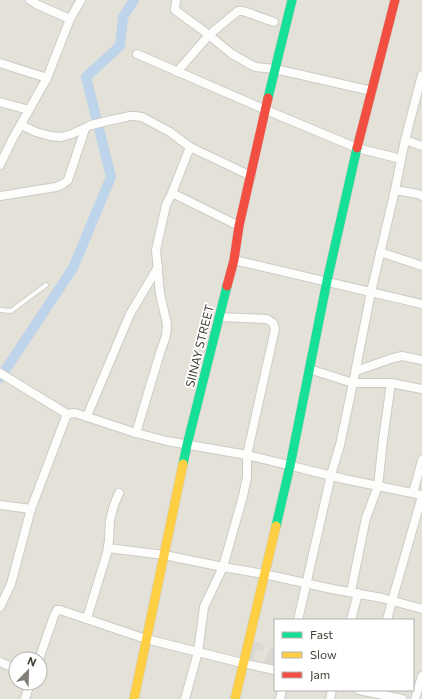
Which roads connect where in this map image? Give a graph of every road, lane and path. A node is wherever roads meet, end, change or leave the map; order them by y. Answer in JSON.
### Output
{"nodes":[{"id":1,"x":30,"y":0,"type":"edge"},
{"id":2,"x":81,"y":0,"type":"edge"},
{"id":3,"x":176,"y":0,"type":"edge"},
{"id":4,"x":292,"y":0,"type":"edge"},
{"id":5,"x":395,"y":0,"type":"edge"},
{"id":6,"x":70,"y":20,"type":"junction"},
{"id":7,"x":274,"y":22,"type":"dead end"},
{"id":8,"x":209,"y":35,"type":"junction"},
{"id":9,"x":137,"y":54,"type":"dead end"},
{"id":10,"x":0,"y":63,"type":"edge"},
{"id":11,"x":275,"y":69,"type":"junction"},
{"id":12,"x":177,"y":72,"type":"junction"},
{"id":13,"x":422,"y":75,"type":"edge"},
{"id":14,"x":46,"y":78,"type":"junction"},
{"id":15,"x":372,"y":91,"type":"junction"},
{"id":16,"x":0,"y":102,"type":"edge"},
{"id":17,"x":29,"y":110,"type":"junction"},
{"id":18,"x":266,"y":110,"type":"junction"},
{"id":19,"x":21,"y":125,"type":"junction"},
{"id":20,"x":88,"y":127,"type":"junction"},
{"id":21,"x":405,"y":140,"type":"junction"},
{"id":22,"x":422,"y":146,"type":"edge"},
{"id":23,"x":190,"y":147,"type":"junction"},
{"id":24,"x":357,"y":148,"type":"junction"},
{"id":25,"x":401,"y":159,"type":"junction"},
{"id":26,"x":0,"y":165,"type":"edge"},
{"id":27,"x":251,"y":176,"type":"junction"},
{"id":28,"x":395,"y":190,"type":"junction"},
{"id":29,"x":172,"y":194,"type":"junction"},
{"id":30,"x":0,"y":196,"type":"edge"},
{"id":31,"x":422,"y":196,"type":"edge"},
{"id":32,"x":239,"y":226,"type":"junction"},
{"id":33,"x":380,"y":252,"type":"junction"},
{"id":34,"x":234,"y":260,"type":"junction"},
{"id":35,"x":158,"y":266,"type":"junction"},
{"id":36,"x":422,"y":266,"type":"edge"},
{"id":37,"x":327,"y":281,"type":"junction"},
{"id":38,"x":46,"y":285,"type":"dead end"},
{"id":39,"x":371,"y":292,"type":"junction"},
{"id":40,"x":422,"y":304,"type":"edge"},
{"id":41,"x":0,"y":310,"type":"edge"},
{"id":42,"x":219,"y":317,"type":"junction"},
{"id":43,"x":422,"y":360,"type":"edge"},
{"id":44,"x":309,"y":369,"type":"junction"},
{"id":45,"x":356,"y":371,"type":"junction"},
{"id":46,"x":0,"y":374,"type":"edge"},
{"id":47,"x":353,"y":383,"type":"junction"},
{"id":48,"x":391,"y":383,"type":"junction"},
{"id":49,"x":422,"y":389,"type":"edge"},
{"id":50,"x":67,"y":414,"type":"junction"},
{"id":51,"x":87,"y":416,"type":"junction"},
{"id":52,"x":136,"y":433,"type":"junction"},
{"id":53,"x":187,"y":445,"type":"junction"},
{"id":54,"x":247,"y":455,"type":"junction"},
{"id":55,"x":422,"y":460,"type":"edge"},
{"id":56,"x":290,"y":466,"type":"junction"},
{"id":57,"x":331,"y":475,"type":"junction"},
{"id":58,"x":378,"y":486,"type":"junction"},
{"id":59,"x":119,"y":493,"type":"dead end"},
{"id":60,"x":413,"y":493,"type":"junction"},
{"id":61,"x":422,"y":495,"type":"edge"},
{"id":62,"x":0,"y":506,"type":"edge"},
{"id":63,"x":31,"y":508,"type":"junction"},
{"id":64,"x":108,"y":548,"type":"junction"},
{"id":65,"x":164,"y":555,"type":"junction"},
{"id":66,"x":223,"y":567,"type":"junction"},
{"id":67,"x":264,"y":574,"type":"junction"},
{"id":68,"x":307,"y":584,"type":"junction"},
{"id":69,"x":354,"y":592,"type":"junction"},
{"id":70,"x":392,"y":600,"type":"junction"},
{"id":71,"x":0,"y":607,"type":"edge"},
{"id":72,"x":422,"y":609,"type":"edge"},
{"id":73,"x":87,"y":618,"type":"junction"},
{"id":74,"x":298,"y":619,"type":"edge"},
{"id":75,"x":351,"y":619,"type":"edge"},
{"id":76,"x":387,"y":619,"type":"edge"},
{"id":77,"x":146,"y":639,"type":"junction"},
{"id":78,"x":42,"y":651,"type":"edge"},
{"id":79,"x":198,"y":652,"type":"junction"},
{"id":80,"x":242,"y":663,"type":"junction"},
{"id":81,"x":274,"y":670,"type":"edge"},
{"id":82,"x":422,"y":676,"type":"edge"},
{"id":83,"x":370,"y":694,"type":"edge"},
{"id":84,"x":134,"y":699,"type":"edge"},
{"id":85,"x":185,"y":699,"type":"edge"},
{"id":86,"x":235,"y":699,"type":"edge"},
{"id":87,"x":402,"y":699,"type":"edge"},
{"id":88,"x":415,"y":699,"type":"edge"}],
"edges":[{"from":1,"to":6,"type":"street"},
{"from":2,"to":6,"type":"street"},
{"from":3,"to":8,"type":"street"},
{"from":4,"to":11,"type":"street","name":"SIINAY STREET"},
{"from":5,"to":15,"type":"street"},
{"from":6,"to":14,"type":"street"},
{"from":7,"to":8,"type":"street"},
{"from":8,"to":11,"type":"street"},
{"from":8,"to":12,"type":"street"},
{"from":9,"to":12,"type":"street"},
{"from":10,"to":14,"type":"street"},
{"from":11,"to":15,"type":"street"},
{"from":11,"to":18,"type":"street","name":"SIINAY STREET"},
{"from":12,"to":18,"type":"street"},
{"from":13,"to":21,"type":"street"},
{"from":14,"to":17,"type":"street"},
{"from":15,"to":24,"type":"street"},
{"from":16,"to":17,"type":"street"},
{"from":17,"to":19,"type":"street"},
{"from":18,"to":24,"type":"street"},
{"from":18,"to":27,"type":"street","name":"SIINAY STREET"},
{"from":19,"to":20,"type":"street"},
{"from":19,"to":26,"type":"street"},
{"from":20,"to":23,"type":"street"},
{"from":20,"to":30,"type":"street"},
{"from":21,"to":22,"type":"street"},
{"from":21,"to":25,"type":"street"},
{"from":23,"to":27,"type":"street"},
{"from":23,"to":29,"type":"street"},
{"from":24,"to":25,"type":"street"},
{"from":24,"to":37,"type":"street"},
{"from":25,"to":28,"type":"street"},
{"from":27,"to":32,"type":"street","name":"SIINAY STREET"},
{"from":28,"to":31,"type":"street"},
{"from":28,"to":33,"type":"street"},
{"from":29,"to":32,"type":"street"},
{"from":29,"to":35,"type":"street"},
{"from":32,"to":34,"type":"street","name":"SIINAY STREET"},
{"from":33,"to":36,"type":"street"},
{"from":33,"to":39,"type":"street"},
{"from":34,"to":37,"type":"street"},
{"from":34,"to":42,"type":"street","name":"SIINAY STREET"},
{"from":35,"to":51,"type":"street"},
{"from":35,"to":52,"type":"street"},
{"from":37,"to":39,"type":"street"},
{"from":37,"to":44,"type":"street"},
{"from":38,"to":41,"type":"lane"},
{"from":39,"to":40,"type":"street"},
{"from":39,"to":45,"type":"street"},
{"from":42,"to":53,"type":"street","name":"SIINAY STREET"},
{"from":42,"to":54,"type":"street"},
{"from":43,"to":45,"type":"street"},
{"from":44,"to":47,"type":"street"},
{"from":44,"to":56,"type":"street"},
{"from":45,"to":47,"type":"street"},
{"from":46,"to":50,"type":"street"},
{"from":47,"to":48,"type":"street"},
{"from":47,"to":57,"type":"street"},
{"from":48,"to":49,"type":"street"},
{"from":48,"to":58,"type":"street"},
{"from":50,"to":51,"type":"street"},
{"from":50,"to":63,"type":"street"},
{"from":51,"to":52,"type":"street"},
{"from":52,"to":53,"type":"street"},
{"from":53,"to":54,"type":"street"},
{"from":53,"to":65,"type":"street","name":"SIINAY STREET"},
{"from":54,"to":56,"type":"street"},
{"from":54,"to":66,"type":"street"},
{"from":55,"to":60,"type":"street"},
{"from":56,"to":57,"type":"street"},
{"from":56,"to":67,"type":"street"},
{"from":57,"to":58,"type":"street"},
{"from":57,"to":68,"type":"street"},
{"from":58,"to":60,"type":"street"},
{"from":58,"to":69,"type":"street"},
{"from":59,"to":64,"type":"street"},
{"from":60,"to":61,"type":"street"},
{"from":61,"to":70,"type":"street"},
{"from":62,"to":63,"type":"street"},
{"from":63,"to":71,"type":"street"},
{"from":64,"to":65,"type":"street"},
{"from":64,"to":73,"type":"street"},
{"from":65,"to":66,"type":"street"},
{"from":65,"to":77,"type":"street","name":"SIINAY STREET"},
{"from":66,"to":67,"type":"street"},
{"from":66,"to":79,"type":"street"},
{"from":67,"to":68,"type":"street"},
{"from":67,"to":80,"type":"street"},
{"from":68,"to":69,"type":"street"},
{"from":68,"to":74,"type":"street"},
{"from":69,"to":70,"type":"street"},
{"from":69,"to":75,"type":"street"},
{"from":70,"to":72,"type":"street"},
{"from":70,"to":76,"type":"street"},
{"from":73,"to":77,"type":"street"},
{"from":73,"to":78,"type":"street"},
{"from":77,"to":79,"type":"street"},
{"from":77,"to":84,"type":"street","name":"SIINAY STREET"},
{"from":79,"to":80,"type":"street"},
{"from":79,"to":85,"type":"street"},
{"from":80,"to":81,"type":"street"},
{"from":80,"to":86,"type":"street"},
{"from":82,"to":88,"type":"street"},
{"from":83,"to":87,"type":"street"}]}
